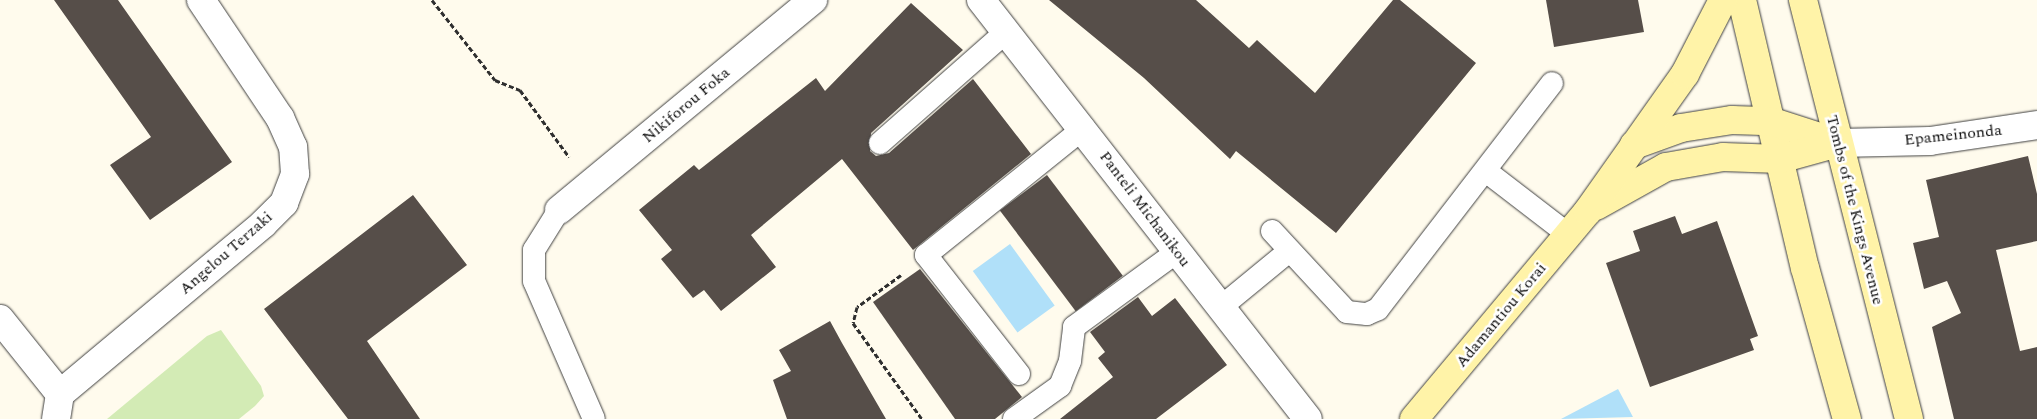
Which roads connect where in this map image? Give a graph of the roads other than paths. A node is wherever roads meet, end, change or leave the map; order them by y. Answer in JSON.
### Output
{"nodes":[{"id":1,"x":201,"y":0,"type":"edge"},
{"id":2,"x":813,"y":0,"type":"edge"},
{"id":3,"x":982,"y":0,"type":"edge"},
{"id":4,"x":1724,"y":0,"type":"edge"},
{"id":5,"x":1742,"y":0,"type":"edge"},
{"id":6,"x":1804,"y":0,"type":"edge"},
{"id":7,"x":1006,"y":32,"type":"junction"},
{"id":8,"x":1552,"y":83,"type":"dead end"},
{"id":9,"x":1770,"y":120,"type":"junction"},
{"id":10,"x":2037,"y":125,"type":"edge"},
{"id":11,"x":1084,"y":128,"type":"junction"},
{"id":12,"x":880,"y":143,"type":"dead end"},
{"id":13,"x":1838,"y":143,"type":"junction"},
{"id":14,"x":1633,"y":146,"type":"junction"},
{"id":15,"x":1780,"y":159,"type":"junction"},
{"id":16,"x":1487,"y":172,"type":"junction"},
{"id":17,"x":559,"y":210,"type":"joint"},
{"id":18,"x":1588,"y":210,"type":"junction"},
{"id":19,"x":1272,"y":231,"type":"dead end"},
{"id":20,"x":1569,"y":235,"type":"junction"},
{"id":21,"x":1177,"y":252,"type":"junction"},
{"id":22,"x":1288,"y":252,"type":"junction"},
{"id":23,"x":1221,"y":307,"type":"junction"},
{"id":24,"x":0,"y":319,"type":"edge"},
{"id":25,"x":1019,"y":374,"type":"dead end"},
{"id":26,"x":58,"y":407,"type":"edge"},
{"id":27,"x":594,"y":419,"type":"edge"},
{"id":28,"x":1014,"y":419,"type":"edge"},
{"id":29,"x":1308,"y":419,"type":"edge"},
{"id":30,"x":1414,"y":419,"type":"edge"},
{"id":31,"x":1847,"y":419,"type":"edge"},
{"id":32,"x":1909,"y":419,"type":"edge"}],
"edges":[{"from":1,"to":26,"type":"street","name":"Angelou Terzaki"},
{"from":2,"to":17,"type":"street","name":"Nikiforou Foka"},
{"from":3,"to":7,"type":"street","name":"Panteli Michanikou"},
{"from":4,"to":14,"type":"main road","name":"Adamantiou Korai"},
{"from":5,"to":9,"type":"main road"},
{"from":6,"to":13,"type":"main road","name":"Tombs of the Kings Avenue"},
{"from":7,"to":11,"type":"street","name":"Panteli Michanikou"},
{"from":7,"to":12,"type":"lane"},
{"from":8,"to":16,"type":"lane"},
{"from":9,"to":13,"type":"main road"},
{"from":9,"to":14,"type":"main road"},
{"from":9,"to":15,"type":"main road"},
{"from":10,"to":13,"type":"street","name":"Epameinonda"},
{"from":11,"to":21,"type":"street","name":"Panteli Michanikou"},
{"from":11,"to":25,"type":"lane"},
{"from":13,"to":15,"type":"main road","name":"Adamantiou Korai"},
{"from":13,"to":32,"type":"main road","name":"Tombs of the Kings Avenue"},
{"from":14,"to":18,"type":"main road","name":"Adamantiou Korai"},
{"from":15,"to":18,"type":"main road","name":"Adamantiou Korai"},
{"from":15,"to":31,"type":"main road"},
{"from":16,"to":20,"type":"lane"},
{"from":16,"to":22,"type":"lane"},
{"from":17,"to":27,"type":"lane"},
{"from":18,"to":20,"type":"main road","name":"Adamantiou Korai"},
{"from":19,"to":22,"type":"lane"},
{"from":20,"to":30,"type":"main road","name":"Adamantiou Korai"},
{"from":21,"to":23,"type":"street","name":"Panteli Michanikou"},
{"from":21,"to":28,"type":"lane"},
{"from":22,"to":23,"type":"lane"},
{"from":23,"to":29,"type":"street","name":"Panteli Michanikou"},
{"from":24,"to":26,"type":"street"}]}
